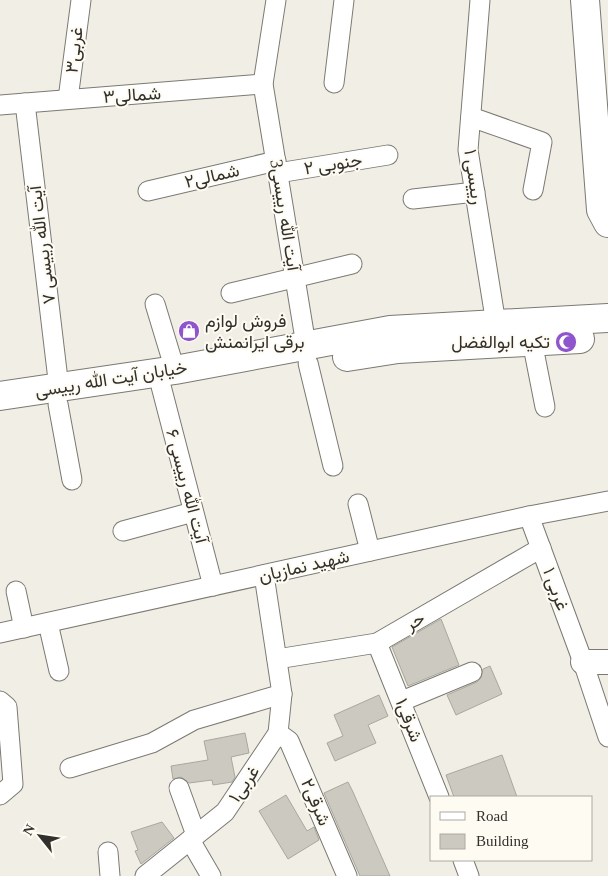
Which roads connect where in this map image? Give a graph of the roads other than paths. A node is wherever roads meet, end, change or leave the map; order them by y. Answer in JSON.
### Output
{"nodes":[{"id":1,"x":80,"y":0,"type":"edge"},
{"id":2,"x":276,"y":0,"type":"edge"},
{"id":3,"x":344,"y":0,"type":"edge"},
{"id":4,"x":480,"y":0,"type":"edge"},
{"id":5,"x":585,"y":0,"type":"edge"},
{"id":6,"x":334,"y":83,"type":"dead end"},
{"id":7,"x":263,"y":84,"type":"junction"},
{"id":8,"x":68,"y":100,"type":"junction"},
{"id":9,"x":25,"y":103,"type":"junction"},
{"id":10,"x":0,"y":105,"type":"edge"},
{"id":11,"x":471,"y":117,"type":"junction"},
{"id":12,"x":388,"y":155,"type":"dead end"},
{"id":13,"x":277,"y":167,"type":"junction"},
{"id":14,"x":533,"y":190,"type":"dead end"},
{"id":15,"x":148,"y":191,"type":"dead end"},
{"id":16,"x":476,"y":192,"type":"junction"},
{"id":17,"x":413,"y":200,"type":"dead end"},
{"id":18,"x":608,"y":223,"type":"edge"},
{"id":19,"x":352,"y":264,"type":"dead end"},
{"id":20,"x":295,"y":277,"type":"junction"},
{"id":21,"x":231,"y":293,"type":"dead end"},
{"id":22,"x":155,"y":304,"type":"dead end"},
{"id":23,"x":608,"y":318,"type":"edge"},
{"id":24,"x":496,"y":324,"type":"junction"},
{"id":25,"x":608,"y":337,"type":"edge"},
{"id":26,"x":532,"y":341,"type":"junction"},
{"id":27,"x":307,"y":354,"type":"junction"},
{"id":28,"x":168,"y":378,"type":"junction"},
{"id":29,"x":0,"y":396,"type":"edge"},
{"id":30,"x":59,"y":396,"type":"junction"},
{"id":31,"x":545,"y":407,"type":"dead end"},
{"id":32,"x":0,"y":415,"type":"edge"},
{"id":33,"x":333,"y":466,"type":"dead end"},
{"id":34,"x":72,"y":480,"type":"dead end"},
{"id":35,"x":608,"y":501,"type":"edge"},
{"id":36,"x":358,"y":504,"type":"dead end"},
{"id":37,"x":193,"y":512,"type":"junction"},
{"id":38,"x":529,"y":516,"type":"junction"},
{"id":39,"x":123,"y":531,"type":"dead end"},
{"id":40,"x":541,"y":548,"type":"junction"},
{"id":41,"x":370,"y":551,"type":"junction"},
{"id":42,"x":264,"y":574,"type":"junction"},
{"id":43,"x":213,"y":586,"type":"junction"},
{"id":44,"x":16,"y":591,"type":"dead end"},
{"id":45,"x":48,"y":622,"type":"junction"},
{"id":46,"x":24,"y":628,"type":"junction"},
{"id":47,"x":0,"y":633,"type":"edge"},
{"id":48,"x":377,"y":643,"type":"junction"},
{"id":49,"x":277,"y":659,"type":"junction"},
{"id":50,"x":583,"y":662,"type":"junction"},
{"id":51,"x":608,"y":662,"type":"edge"},
{"id":52,"x":58,"y":671,"type":"dead end"},
{"id":53,"x":472,"y":672,"type":"dead end"},
{"id":54,"x":282,"y":694,"type":"junction"},
{"id":55,"x":0,"y":700,"type":"edge"},
{"id":56,"x":402,"y":701,"type":"junction"},
{"id":57,"x":278,"y":734,"type":"junction"},
{"id":58,"x":608,"y":737,"type":"edge"},
{"id":59,"x":70,"y":768,"type":"dead end"},
{"id":60,"x":179,"y":788,"type":"dead end"},
{"id":61,"x":0,"y":795,"type":"edge"},
{"id":62,"x":439,"y":796,"type":"edge"},
{"id":63,"x":193,"y":837,"type":"junction"},
{"id":64,"x":108,"y":852,"type":"dead end"},
{"id":65,"x":463,"y":861,"type":"edge"},
{"id":66,"x":110,"y":876,"type":"edge"},
{"id":67,"x":145,"y":876,"type":"edge"},
{"id":68,"x":211,"y":876,"type":"edge"},
{"id":69,"x":346,"y":876,"type":"edge"},
{"id":70,"x":469,"y":876,"type":"edge"}],
"edges":[{"from":1,"to":8,"type":"street","name":"غربی۳"},
{"from":2,"to":7,"type":"street","name":"آیت الله رییسی3"},
{"from":3,"to":6,"type":"street"},
{"from":4,"to":11,"type":"street","name":"رییسی ۱"},
{"from":5,"to":18,"type":"main road"},
{"from":7,"to":8,"type":"street","name":"شمالی۳"},
{"from":7,"to":13,"type":"street","name":"آیت الله رییسی3"},
{"from":8,"to":9,"type":"street","name":"شمالی۳"},
{"from":9,"to":10,"type":"street","name":"شمالی۳"},
{"from":9,"to":30,"type":"street","name":"آیت الله رییسی ۷"},
{"from":11,"to":14,"type":"street"},
{"from":11,"to":16,"type":"street","name":"رییسی ۱"},
{"from":12,"to":13,"type":"street","name":"جنوبی ۲"},
{"from":13,"to":15,"type":"street","name":"شمالی۲"},
{"from":13,"to":20,"type":"street","name":"آیت الله رییسی3"},
{"from":16,"to":17,"type":"street"},
{"from":16,"to":24,"type":"street","name":"رییسی ۱"},
{"from":19,"to":20,"type":"street"},
{"from":20,"to":21,"type":"street"},
{"from":20,"to":27,"type":"street","name":"آیت الله رییسی3"},
{"from":22,"to":28,"type":"street","name":"آیت الله رییسی ۶"},
{"from":23,"to":24,"type":"main road","name":"خیابان آیت الله رییسی"},
{"from":24,"to":27,"type":"main road","name":"خیابان آیت الله رییسی"},
{"from":25,"to":26,"type":"main road","name":"خیابان آیت الله رییسی"},
{"from":26,"to":27,"type":"main road","name":"خیابان آیت الله رییسی"},
{"from":26,"to":31,"type":"street"},
{"from":27,"to":28,"type":"main road","name":"خیابان آیت الله رییسی"},
{"from":27,"to":33,"type":"street","name":"آیت الله رییسی3"},
{"from":28,"to":30,"type":"main road","name":"خیابان آیت الله رییسی"},
{"from":28,"to":37,"type":"street","name":"آیت الله رییسی ۶"},
{"from":29,"to":30,"type":"main road","name":"خیابان آیت الله رییسی"},
{"from":30,"to":32,"type":"main road","name":"خیابان آیت الله رییسی"},
{"from":30,"to":34,"type":"street","name":"آیت الله رییسی ۷"},
{"from":35,"to":38,"type":"street","name":"شهید نمازیان"},
{"from":36,"to":41,"type":"street"},
{"from":37,"to":39,"type":"street"},
{"from":37,"to":43,"type":"street","name":"آیت الله رییسی ۶"},
{"from":38,"to":40,"type":"street","name":"غربی ۱"},
{"from":38,"to":41,"type":"street","name":"شهید نمازیان"},
{"from":40,"to":48,"type":"street","name":"حر"},
{"from":40,"to":50,"type":"street","name":"غربی ۱"},
{"from":41,"to":42,"type":"street","name":"شهید نمازیان"},
{"from":42,"to":43,"type":"street","name":"شهید نمازیان"},
{"from":42,"to":49,"type":"street","name":"غربی۱"},
{"from":43,"to":45,"type":"street","name":"شهید نمازیان"},
{"from":44,"to":46,"type":"street"},
{"from":45,"to":46,"type":"street","name":"شهید نمازیان"},
{"from":45,"to":52,"type":"street"},
{"from":46,"to":47,"type":"street","name":"شهید نمازیان"},
{"from":48,"to":49,"type":"street","name":"حر"},
{"from":48,"to":56,"type":"street","name":"شرقی۱"},
{"from":49,"to":54,"type":"street","name":"غربی۱"},
{"from":50,"to":51,"type":"street"},
{"from":50,"to":58,"type":"street","name":"غربی ۱"},
{"from":53,"to":56,"type":"street"},
{"from":54,"to":57,"type":"street","name":"غربی۱"},
{"from":54,"to":59,"type":"street"},
{"from":55,"to":61,"type":"street"},
{"from":56,"to":62,"type":"street","name":"شرقی۱"},
{"from":57,"to":63,"type":"street","name":"غربی۱"},
{"from":57,"to":69,"type":"street","name":"شرقی۲"},
{"from":60,"to":63,"type":"street"},
{"from":63,"to":67,"type":"street","name":"غربی۱"},
{"from":63,"to":68,"type":"street"},
{"from":64,"to":66,"type":"street"},
{"from":65,"to":70,"type":"street"}]}
